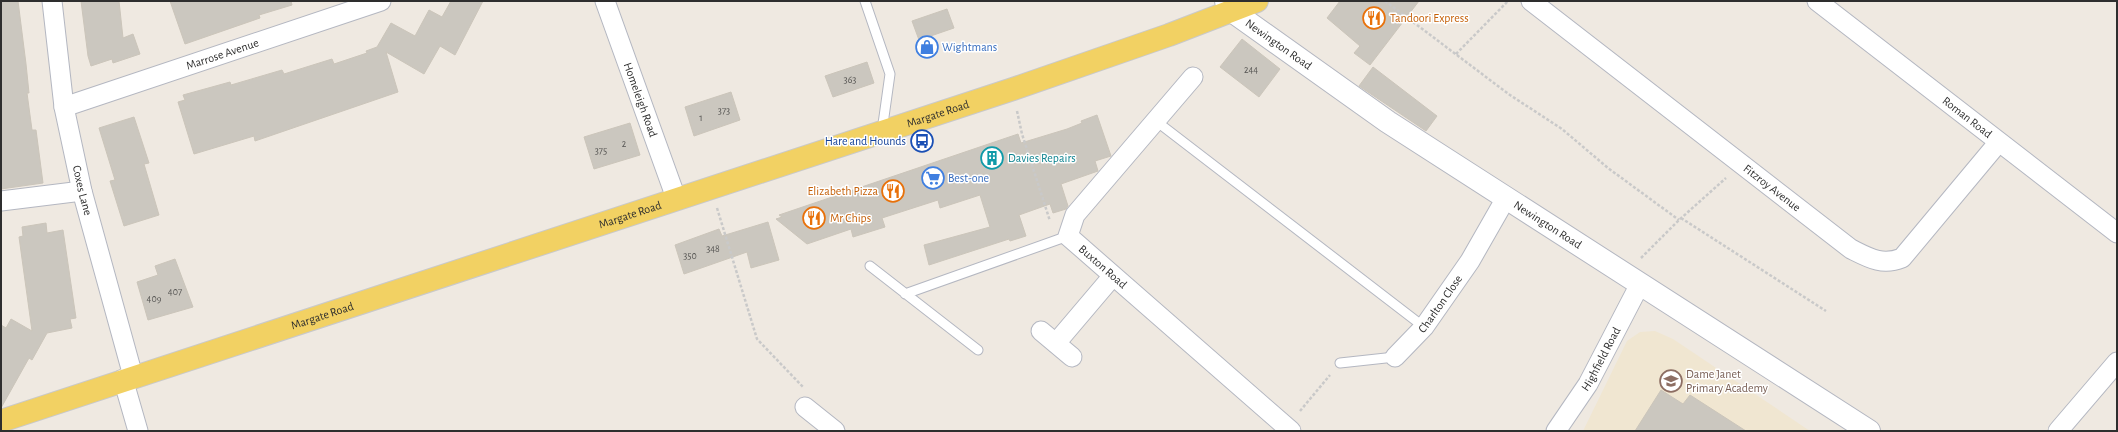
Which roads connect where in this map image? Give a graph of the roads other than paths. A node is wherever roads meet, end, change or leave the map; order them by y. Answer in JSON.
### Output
{"nodes":[{"id":1,"x":52,"y":1,"type":"edge"},
{"id":2,"x":381,"y":1,"type":"edge"},
{"id":3,"x":605,"y":1,"type":"edge"},
{"id":4,"x":865,"y":1,"type":"edge"},
{"id":5,"x":1257,"y":1,"type":"edge"},
{"id":6,"x":1531,"y":1,"type":"edge"},
{"id":7,"x":1817,"y":1,"type":"edge"},
{"id":8,"x":1229,"y":6,"type":"edge"},
{"id":9,"x":1193,"y":77,"type":"dead end"},
{"id":10,"x":64,"y":107,"type":"junction"},
{"id":11,"x":1156,"y":121,"type":"junction"},
{"id":12,"x":882,"y":132,"type":"junction"},
{"id":13,"x":1998,"y":142,"type":"junction"},
{"id":14,"x":82,"y":191,"type":"junction"},
{"id":15,"x":676,"y":198,"type":"junction"},
{"id":16,"x":1506,"y":198,"type":"junction"},
{"id":17,"x":1,"y":201,"type":"edge"},
{"id":18,"x":2117,"y":233,"type":"edge"},
{"id":19,"x":1062,"y":238,"type":"junction"},
{"id":20,"x":870,"y":266,"type":"dead end"},
{"id":21,"x":1112,"y":276,"type":"junction"},
{"id":22,"x":1633,"y":279,"type":"junction"},
{"id":23,"x":905,"y":294,"type":"junction"},
{"id":24,"x":1424,"y":328,"type":"junction"},
{"id":25,"x":1041,"y":331,"type":"dead end"},
{"id":26,"x":1056,"y":344,"type":"junction"},
{"id":27,"x":978,"y":350,"type":"dead end"},
{"id":28,"x":1072,"y":357,"type":"dead end"},
{"id":29,"x":1395,"y":357,"type":"joint"},
{"id":30,"x":2117,"y":362,"type":"edge"},
{"id":31,"x":1340,"y":363,"type":"road end"},
{"id":32,"x":128,"y":378,"type":"junction"},
{"id":33,"x":805,"y":407,"type":"road end"},
{"id":34,"x":1,"y":421,"type":"edge"},
{"id":35,"x":822,"y":427,"type":"edge"},
{"id":36,"x":1289,"y":429,"type":"edge"},
{"id":37,"x":138,"y":431,"type":"edge"},
{"id":38,"x":1556,"y":431,"type":"edge"},
{"id":39,"x":1869,"y":431,"type":"edge"},
{"id":40,"x":2058,"y":431,"type":"edge"}],
"edges":[{"from":1,"to":10,"type":"street","name":"Coxes Lane"},
{"from":2,"to":10,"type":"street","name":"Marrose Avenue"},
{"from":3,"to":15,"type":"street","name":"Homeleigh Road"},
{"from":4,"to":12,"type":"lane"},
{"from":5,"to":8,"type":"main road","name":"Margate Road"},
{"from":6,"to":13,"type":"street","name":"Fitzroy Avenue"},
{"from":7,"to":13,"type":"street","name":"Roman Road"},
{"from":8,"to":12,"type":"main road","name":"Margate Road"},
{"from":8,"to":16,"type":"main road","name":"Newington Road"},
{"from":9,"to":11,"type":"street","name":"Buxton Road"},
{"from":10,"to":14,"type":"street","name":"Coxes Lane"},
{"from":11,"to":19,"type":"street","name":"Buxton Road"},
{"from":11,"to":24,"type":"lane"},
{"from":12,"to":15,"type":"main road","name":"Margate Road"},
{"from":13,"to":18,"type":"street","name":"Roman Road"},
{"from":14,"to":17,"type":"street"},
{"from":14,"to":32,"type":"street","name":"Coxes Lane"},
{"from":15,"to":32,"type":"main road","name":"Margate Road"},
{"from":16,"to":22,"type":"main road","name":"Newington Road"},
{"from":16,"to":24,"type":"street","name":"Charlton Close"},
{"from":19,"to":21,"type":"street","name":"Buxton Road"},
{"from":19,"to":23,"type":"lane"},
{"from":20,"to":23,"type":"lane"},
{"from":21,"to":26,"type":"street"},
{"from":21,"to":36,"type":"street","name":"Buxton Road"},
{"from":22,"to":38,"type":"street","name":"Highfield Road"},
{"from":22,"to":39,"type":"main road","name":"Newington Road"},
{"from":23,"to":27,"type":"lane"},
{"from":24,"to":29,"type":"street","name":"Charlton Close"},
{"from":25,"to":26,"type":"street"},
{"from":26,"to":28,"type":"street"},
{"from":29,"to":31,"type":"lane","name":"Charlton Close"},
{"from":30,"to":40,"type":"street"},
{"from":32,"to":34,"type":"main road","name":"Margate Road"},
{"from":32,"to":37,"type":"street"},
{"from":33,"to":35,"type":"street"}]}
